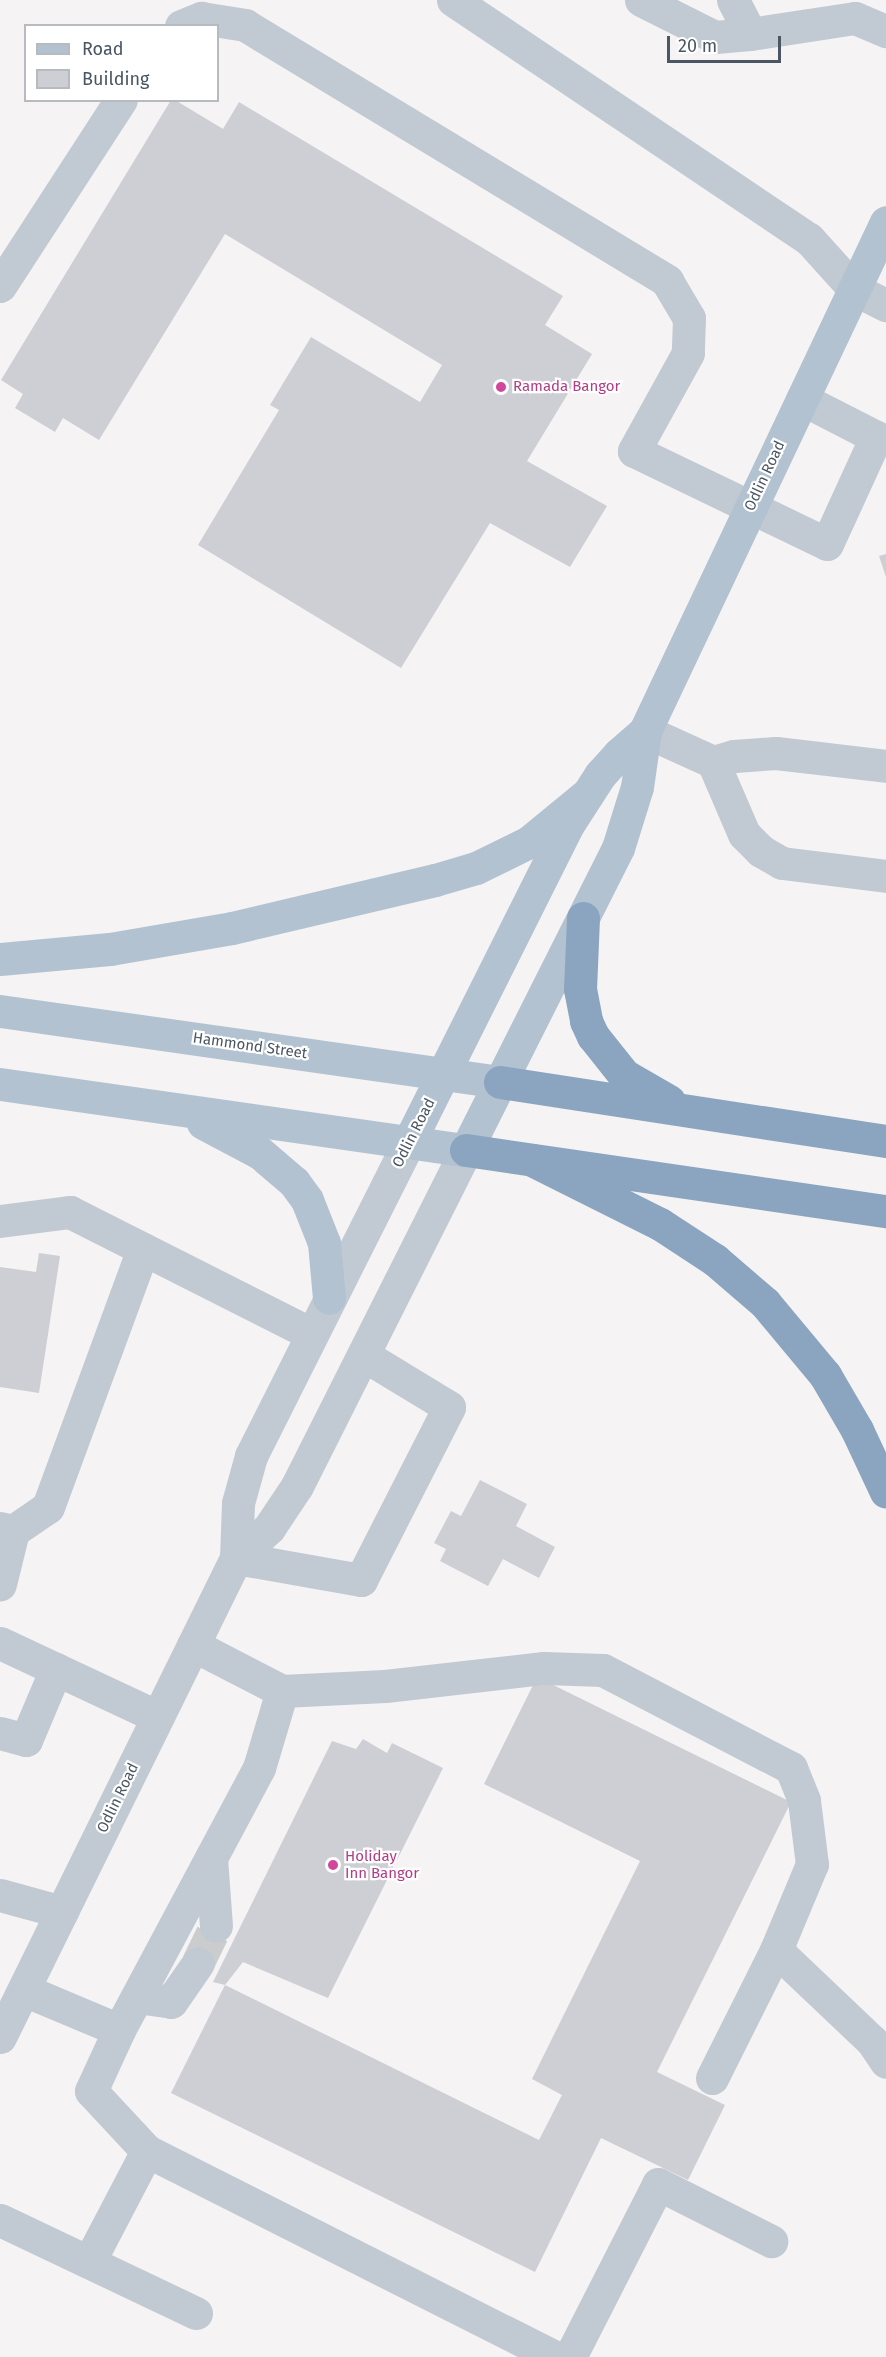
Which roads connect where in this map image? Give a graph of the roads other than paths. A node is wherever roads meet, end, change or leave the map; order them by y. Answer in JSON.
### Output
{"nodes":[{"id":1,"x":453,"y":0,"type":"edge"},
{"id":2,"x":641,"y":0,"type":"edge"},
{"id":3,"x":733,"y":0,"type":"edge"},
{"id":4,"x":186,"y":24,"type":"edge"},
{"id":5,"x":886,"y":31,"type":"edge"},
{"id":6,"x":750,"y":34,"type":"junction"},
{"id":7,"x":120,"y":102,"type":"edge"},
{"id":8,"x":886,"y":222,"type":"edge"},
{"id":9,"x":0,"y":286,"type":"edge"},
{"id":10,"x":854,"y":289,"type":"junction"},
{"id":11,"x":886,"y":305,"type":"edge"},
{"id":12,"x":802,"y":399,"type":"junction"},
{"id":13,"x":881,"y":439,"type":"edge"},
{"id":14,"x":750,"y":508,"type":"junction"},
{"id":15,"x":645,"y":731,"type":"junction"},
{"id":16,"x":713,"y":762,"type":"junction"},
{"id":17,"x":886,"y":766,"type":"edge"},
{"id":18,"x":585,"y":796,"type":"junction"},
{"id":19,"x":886,"y":876,"type":"edge"},
{"id":20,"x":583,"y":918,"type":"junction"},
{"id":21,"x":0,"y":959,"type":"edge"},
{"id":22,"x":0,"y":1011,"type":"edge"},
{"id":23,"x":443,"y":1074,"type":"junction"},
{"id":24,"x":500,"y":1082,"type":"junction"},
{"id":25,"x":0,"y":1084,"type":"edge"},
{"id":26,"x":156,"y":1107,"type":"junction"},
{"id":27,"x":699,"y":1112,"type":"junction"},
{"id":28,"x":886,"y":1141,"type":"edge"},
{"id":29,"x":409,"y":1142,"type":"junction"},
{"id":30,"x":466,"y":1150,"type":"junction"},
{"id":31,"x":532,"y":1160,"type":"junction"},
{"id":32,"x":886,"y":1211,"type":"edge"},
{"id":33,"x":0,"y":1221,"type":"edge"},
{"id":34,"x":143,"y":1249,"type":"junction"},
{"id":35,"x":329,"y":1298,"type":"junction"},
{"id":36,"x":311,"y":1334,"type":"junction"},
{"id":37,"x":364,"y":1356,"type":"junction"},
{"id":38,"x":886,"y":1492,"type":"edge"},
{"id":39,"x":7,"y":1530,"type":"edge"},
{"id":40,"x":236,"y":1558,"type":"junction"},
{"id":41,"x":0,"y":1584,"type":"edge"},
{"id":42,"x":0,"y":1643,"type":"edge"},
{"id":43,"x":194,"y":1645,"type":"junction"},
{"id":44,"x":56,"y":1669,"type":"junction"},
{"id":45,"x":282,"y":1691,"type":"junction"},
{"id":46,"x":158,"y":1717,"type":"junction"},
{"id":47,"x":0,"y":1733,"type":"edge"},
{"id":48,"x":212,"y":1858,"type":"junction"},
{"id":49,"x":0,"y":1895,"type":"edge"},
{"id":50,"x":62,"y":1912,"type":"junction"},
{"id":51,"x":216,"y":1926,"type":"tunnel mouth"},
{"id":52,"x":776,"y":1950,"type":"junction"},
{"id":53,"x":198,"y":1963,"type":"tunnel mouth"},
{"id":54,"x":24,"y":1990,"type":"junction"},
{"id":55,"x":137,"y":1997,"type":"junction"},
{"id":56,"x":119,"y":2030,"type":"junction"},
{"id":57,"x":0,"y":2037,"type":"edge"},
{"id":58,"x":886,"y":2062,"type":"edge"},
{"id":59,"x":712,"y":2078,"type":"dead end"},
{"id":60,"x":147,"y":2151,"type":"junction"},
{"id":61,"x":0,"y":2220,"type":"edge"},
{"id":62,"x":771,"y":2241,"type":"dead end"},
{"id":63,"x":89,"y":2262,"type":"junction"},
{"id":64,"x":196,"y":2313,"type":"dead end"},
{"id":65,"x":554,"y":2357,"type":"edge"},
{"id":66,"x":570,"y":2357,"type":"edge"}],
"edges":[{"from":1,"to":10,"type":"street"},
{"from":2,"to":6,"type":"street"},
{"from":3,"to":6,"type":"street"},
{"from":4,"to":14,"type":"street"},
{"from":5,"to":6,"type":"street"},
{"from":7,"to":9,"type":"street"},
{"from":8,"to":10,"type":"main road","name":"Odlin Road"},
{"from":10,"to":11,"type":"street"},
{"from":10,"to":12,"type":"main road","name":"Odlin Road"},
{"from":12,"to":13,"type":"street"},
{"from":12,"to":14,"type":"main road","name":"Odlin Road"},
{"from":13,"to":14,"type":"street"},
{"from":14,"to":15,"type":"main road","name":"Odlin Road"},
{"from":15,"to":16,"type":"street"},
{"from":15,"to":18,"type":"main road","name":"Odlin Road"},
{"from":15,"to":20,"type":"main road","name":"Odlin Road"},
{"from":16,"to":17,"type":"street"},
{"from":16,"to":19,"type":"street"},
{"from":18,"to":21,"type":"main road"},
{"from":18,"to":23,"type":"main road","name":"Odlin Road"},
{"from":20,"to":24,"type":"main road","name":"Odlin Road"},
{"from":20,"to":27,"type":"highway"},
{"from":22,"to":23,"type":"main road","name":"Hammond Street"},
{"from":23,"to":24,"type":"main road","name":"Hammond Street"},
{"from":23,"to":29,"type":"main road","name":"Odlin Road"},
{"from":24,"to":27,"type":"highway"},
{"from":24,"to":30,"type":"main road","name":"Odlin Road"},
{"from":25,"to":26,"type":"main road"},
{"from":26,"to":29,"type":"main road"},
{"from":26,"to":35,"type":"main road"},
{"from":27,"to":28,"type":"highway"},
{"from":29,"to":30,"type":"main road"},
{"from":29,"to":35,"type":"street","name":"Odlin Road"},
{"from":30,"to":31,"type":"highway"},
{"from":30,"to":37,"type":"street","name":"Odlin Road"},
{"from":31,"to":32,"type":"highway"},
{"from":31,"to":38,"type":"highway"},
{"from":33,"to":34,"type":"street"},
{"from":34,"to":36,"type":"street"},
{"from":34,"to":39,"type":"street"},
{"from":35,"to":36,"type":"street","name":"Odlin Road"},
{"from":36,"to":40,"type":"street","name":"Odlin Road"},
{"from":37,"to":40,"type":"street","name":"Odlin Road"},
{"from":37,"to":40,"type":"street"},
{"from":39,"to":41,"type":"street"},
{"from":40,"to":43,"type":"street","name":"Odlin Road"},
{"from":42,"to":44,"type":"street"},
{"from":43,"to":45,"type":"street"},
{"from":43,"to":46,"type":"street","name":"Odlin Road"},
{"from":44,"to":46,"type":"street"},
{"from":44,"to":47,"type":"street"},
{"from":45,"to":48,"type":"street"},
{"from":45,"to":52,"type":"street"},
{"from":46,"to":50,"type":"street","name":"Odlin Road"},
{"from":48,"to":51,"type":"street"},
{"from":48,"to":55,"type":"street"},
{"from":49,"to":50,"type":"street"},
{"from":50,"to":54,"type":"street","name":"Odlin Road"},
{"from":52,"to":58,"type":"street"},
{"from":52,"to":59,"type":"street"},
{"from":53,"to":55,"type":"street"},
{"from":54,"to":56,"type":"street"},
{"from":54,"to":57,"type":"street","name":"Odlin Road"},
{"from":55,"to":56,"type":"street"},
{"from":56,"to":60,"type":"street"},
{"from":60,"to":63,"type":"street"},
{"from":60,"to":65,"type":"street"},
{"from":61,"to":63,"type":"street"},
{"from":62,"to":66,"type":"street"},
{"from":63,"to":64,"type":"street"}]}
